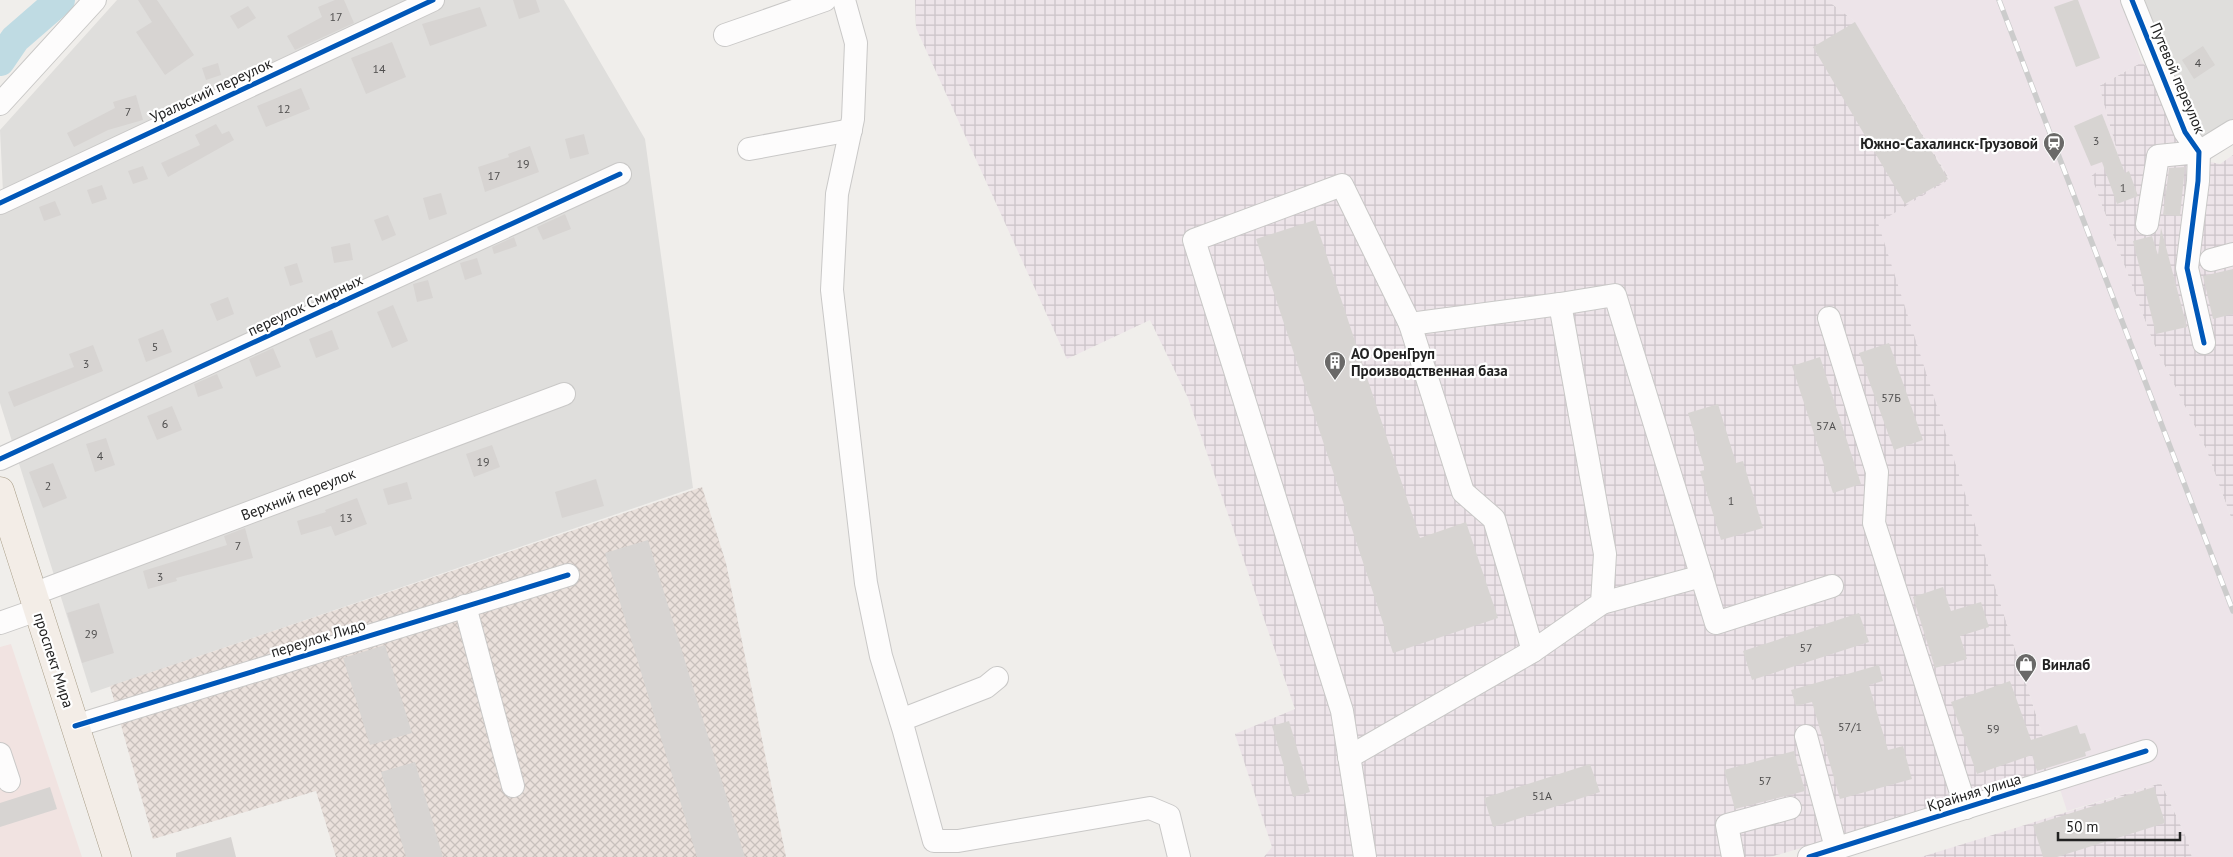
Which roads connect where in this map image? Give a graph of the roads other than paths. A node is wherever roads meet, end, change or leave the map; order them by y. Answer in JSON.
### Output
{"nodes":[{"id":1,"x":95,"y":0,"type":"edge"},
{"id":2,"x":433,"y":0,"type":"edge"},
{"id":3,"x":825,"y":0,"type":"edge"},
{"id":4,"x":844,"y":0,"type":"edge"},
{"id":5,"x":2132,"y":0,"type":"edge"},
{"id":6,"x":725,"y":35,"type":"dead end"},
{"id":7,"x":0,"y":104,"type":"edge"},
{"id":8,"x":850,"y":130,"type":"junction"},
{"id":9,"x":2233,"y":131,"type":"edge"},
{"id":10,"x":750,"y":148,"type":"dead end"},
{"id":11,"x":2198,"y":152,"type":"junction"},
{"id":12,"x":620,"y":174,"type":"dead end"},
{"id":13,"x":0,"y":203,"type":"edge"},
{"id":14,"x":2147,"y":224,"type":"dead end"},
{"id":15,"x":2233,"y":254,"type":"edge"},
{"id":16,"x":2211,"y":260,"type":"dead end"},
{"id":17,"x":1560,"y":304,"type":"junction"},
{"id":18,"x":1829,"y":318,"type":"dead end"},
{"id":19,"x":1410,"y":324,"type":"junction"},
{"id":20,"x":2204,"y":344,"type":"dead end"},
{"id":21,"x":564,"y":394,"type":"dead end"},
{"id":22,"x":0,"y":459,"type":"edge"},
{"id":23,"x":0,"y":491,"type":"edge"},
{"id":24,"x":568,"y":575,"type":"dead end"},
{"id":25,"x":1702,"y":576,"type":"junction"},
{"id":26,"x":1832,"y":586,"type":"dead end"},
{"id":27,"x":35,"y":602,"type":"junction"},
{"id":28,"x":1602,"y":603,"type":"junction"},
{"id":29,"x":465,"y":606,"type":"junction"},
{"id":30,"x":0,"y":623,"type":"edge"},
{"id":31,"x":1533,"y":651,"type":"junction"},
{"id":32,"x":997,"y":678,"type":"dead end"},
{"id":33,"x":901,"y":720,"type":"junction"},
{"id":34,"x":75,"y":726,"type":"junction"},
{"id":35,"x":1806,"y":736,"type":"dead end"},
{"id":36,"x":2146,"y":751,"type":"dead end"},
{"id":37,"x":0,"y":754,"type":"edge"},
{"id":38,"x":1349,"y":757,"type":"junction"},
{"id":39,"x":9,"y":781,"type":"dead end"},
{"id":40,"x":513,"y":786,"type":"dead end"},
{"id":41,"x":1790,"y":808,"type":"dead end"},
{"id":42,"x":1966,"y":808,"type":"junction"},
{"id":43,"x":1836,"y":848,"type":"junction"},
{"id":44,"x":937,"y":849,"type":"edge"},
{"id":45,"x":117,"y":857,"type":"edge"},
{"id":46,"x":1179,"y":857,"type":"edge"},
{"id":47,"x":1365,"y":857,"type":"edge"},
{"id":48,"x":1733,"y":857,"type":"edge"},
{"id":49,"x":1809,"y":857,"type":"edge"}],
"edges":[{"from":1,"to":7,"type":"street"},
{"from":2,"to":13,"type":"street","name":"Уральский переулок"},
{"from":3,"to":6,"type":"street"},
{"from":4,"to":8,"type":"street"},
{"from":5,"to":11,"type":"street","name":"Путевой переулок"},
{"from":8,"to":10,"type":"street"},
{"from":8,"to":33,"type":"street"},
{"from":9,"to":11,"type":"street"},
{"from":11,"to":14,"type":"street"},
{"from":11,"to":20,"type":"street","name":"Путевой переулок"},
{"from":12,"to":22,"type":"street","name":"переулок Смирных"},
{"from":15,"to":16,"type":"street"},
{"from":17,"to":19,"type":"street"},
{"from":17,"to":25,"type":"street"},
{"from":17,"to":28,"type":"street"},
{"from":18,"to":42,"type":"street"},
{"from":19,"to":31,"type":"street"},
{"from":19,"to":38,"type":"street"},
{"from":21,"to":27,"type":"street","name":"Верхний переулок"},
{"from":23,"to":27,"type":"main road","name":"проспект Мира"},
{"from":24,"to":29,"type":"street","name":"переулок Лидо"},
{"from":25,"to":26,"type":"street"},
{"from":25,"to":28,"type":"street"},
{"from":27,"to":30,"type":"street","name":"Верхний переулок"},
{"from":27,"to":34,"type":"main road","name":"проспект Мира"},
{"from":28,"to":31,"type":"street"},
{"from":29,"to":34,"type":"street","name":"переулок Лидо"},
{"from":29,"to":40,"type":"street"},
{"from":31,"to":38,"type":"street"},
{"from":32,"to":33,"type":"street"},
{"from":33,"to":44,"type":"street"},
{"from":34,"to":45,"type":"main road","name":"проспект Мира"},
{"from":35,"to":43,"type":"street"},
{"from":36,"to":42,"type":"street","name":"Крайняя улица"},
{"from":37,"to":39,"type":"street"},
{"from":38,"to":47,"type":"street"},
{"from":41,"to":48,"type":"street"},
{"from":42,"to":43,"type":"street","name":"Крайняя улица"},
{"from":43,"to":49,"type":"street","name":"Крайняя улица"},
{"from":44,"to":46,"type":"street"}]}
